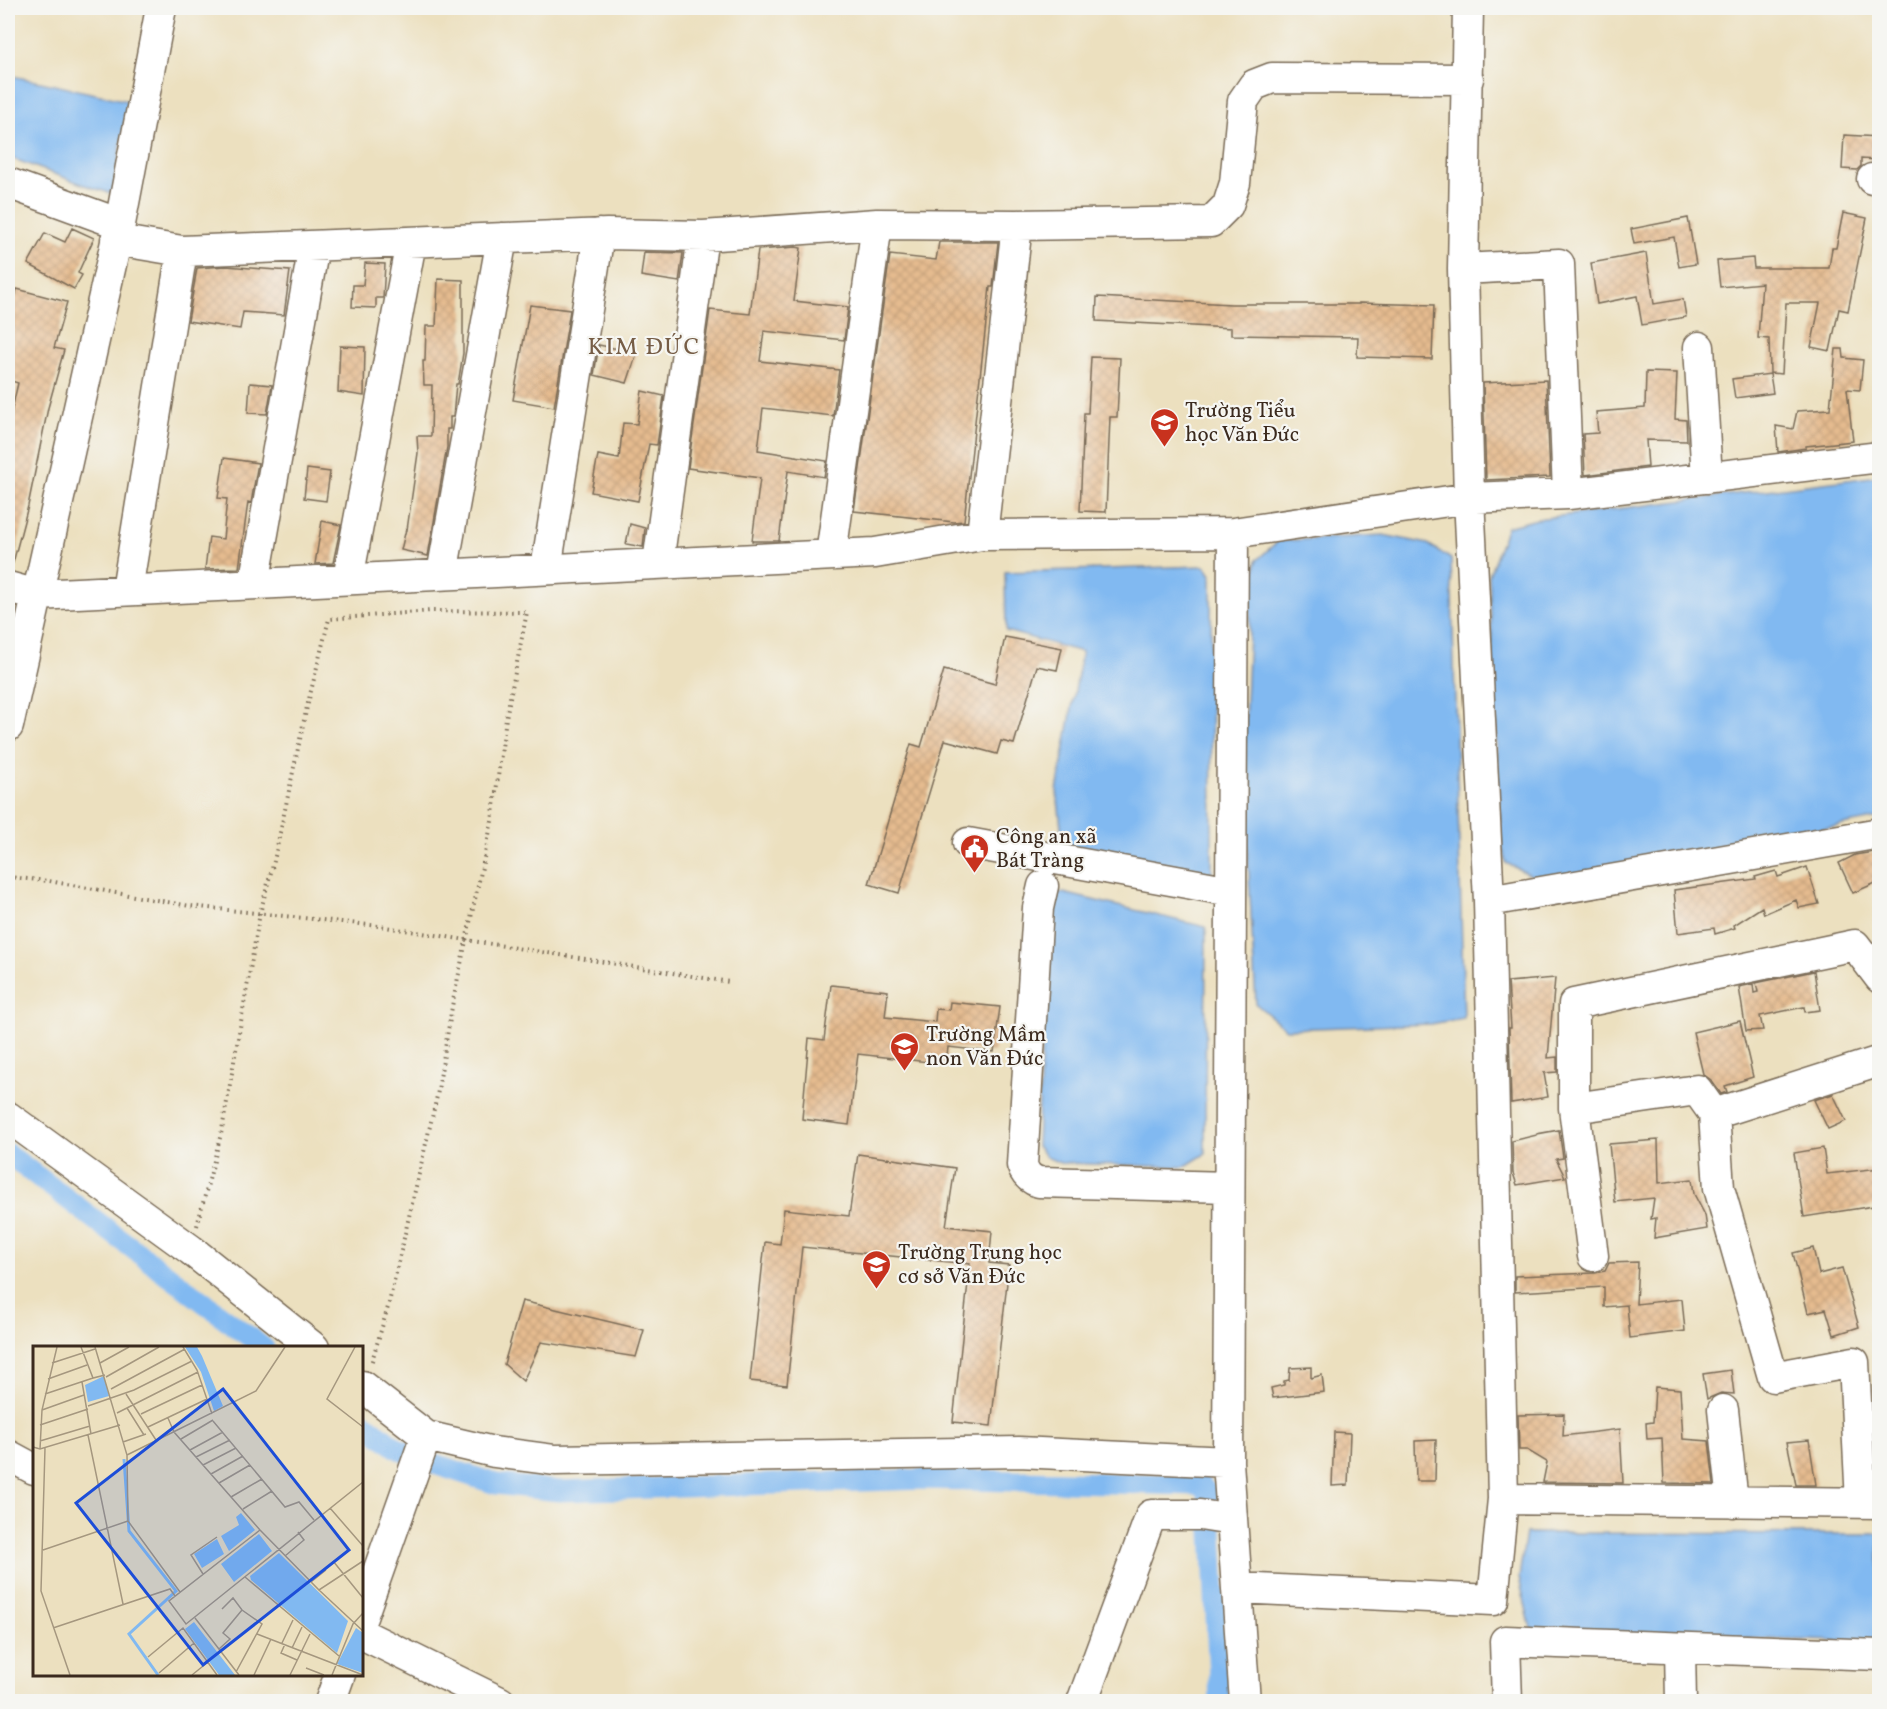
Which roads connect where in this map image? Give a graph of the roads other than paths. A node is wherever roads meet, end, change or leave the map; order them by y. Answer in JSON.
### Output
{"nodes":[{"id":1,"x":161,"y":8,"type":"edge"},
{"id":2,"x":1468,"y":8,"type":"edge"},
{"id":3,"x":1468,"y":79,"type":"junction"},
{"id":4,"x":8,"y":183,"type":"edge"},
{"id":5,"x":878,"y":224,"type":"junction"},
{"id":6,"x":1017,"y":225,"type":"junction"},
{"id":7,"x":118,"y":232,"type":"junction"},
{"id":8,"x":599,"y":234,"type":"junction"},
{"id":9,"x":703,"y":236,"type":"junction"},
{"id":10,"x":502,"y":238,"type":"junction"},
{"id":11,"x":411,"y":242,"type":"junction"},
{"id":12,"x":314,"y":246,"type":"junction"},
{"id":13,"x":182,"y":251,"type":"junction"},
{"id":14,"x":1463,"y":269,"type":"junction"},
{"id":15,"x":1699,"y":347,"type":"dead end"},
{"id":16,"x":1880,"y":457,"type":"edge"},
{"id":17,"x":1707,"y":478,"type":"junction"},
{"id":18,"x":1568,"y":495,"type":"junction"},
{"id":19,"x":1469,"y":498,"type":"junction"},
{"id":20,"x":1233,"y":533,"type":"junction"},
{"id":21,"x":982,"y":535,"type":"junction"},
{"id":22,"x":831,"y":555,"type":"junction"},
{"id":23,"x":658,"y":563,"type":"junction"},
{"id":24,"x":546,"y":569,"type":"junction"},
{"id":25,"x":442,"y":574,"type":"junction"},
{"id":26,"x":348,"y":579,"type":"junction"},
{"id":27,"x":254,"y":584,"type":"junction"},
{"id":28,"x":8,"y":587,"type":"edge"},
{"id":29,"x":128,"y":590,"type":"junction"},
{"id":30,"x":37,"y":595,"type":"junction"},
{"id":31,"x":8,"y":726,"type":"edge"},
{"id":32,"x":1880,"y":833,"type":"edge"},
{"id":33,"x":968,"y":843,"type":"dead end"},
{"id":34,"x":1043,"y":886,"type":"dead end"},
{"id":35,"x":1231,"y":891,"type":"junction"},
{"id":36,"x":1489,"y":901,"type":"junction"},
{"id":37,"x":1880,"y":978,"type":"edge"},
{"id":38,"x":1880,"y":1061,"type":"edge"},
{"id":39,"x":1574,"y":1108,"type":"junction"},
{"id":40,"x":1714,"y":1114,"type":"junction"},
{"id":41,"x":8,"y":1117,"type":"edge"},
{"id":42,"x":1229,"y":1187,"type":"junction"},
{"id":43,"x":1593,"y":1256,"type":"dead end"},
{"id":44,"x":313,"y":1346,"type":"edge"},
{"id":45,"x":363,"y":1386,"type":"edge"},
{"id":46,"x":1723,"y":1410,"type":"dead end"},
{"id":47,"x":421,"y":1451,"type":"junction"},
{"id":48,"x":8,"y":1455,"type":"edge"},
{"id":49,"x":1228,"y":1462,"type":"junction"},
{"id":50,"x":33,"y":1468,"type":"edge"},
{"id":51,"x":1503,"y":1499,"type":"junction"},
{"id":52,"x":1733,"y":1502,"type":"junction"},
{"id":53,"x":1870,"y":1503,"type":"edge"},
{"id":54,"x":1218,"y":1517,"type":"junction"},
{"id":55,"x":1237,"y":1588,"type":"junction"},
{"id":56,"x":363,"y":1614,"type":"edge"},
{"id":57,"x":363,"y":1634,"type":"edge"},
{"id":58,"x":1680,"y":1648,"type":"junction"},
{"id":59,"x":1880,"y":1655,"type":"edge"},
{"id":60,"x":339,"y":1676,"type":"edge"},
{"id":61,"x":330,"y":1701,"type":"edge"},
{"id":62,"x":500,"y":1701,"type":"edge"},
{"id":63,"x":1082,"y":1701,"type":"edge"},
{"id":64,"x":1245,"y":1701,"type":"edge"},
{"id":65,"x":1507,"y":1701,"type":"edge"},
{"id":66,"x":1681,"y":1701,"type":"edge"}],
"edges":[{"from":1,"to":7,"type":"street"},
{"from":2,"to":3,"type":"street"},
{"from":3,"to":6,"type":"street"},
{"from":3,"to":14,"type":"street"},
{"from":4,"to":7,"type":"street"},
{"from":5,"to":6,"type":"street"},
{"from":5,"to":9,"type":"street"},
{"from":5,"to":22,"type":"street"},
{"from":6,"to":21,"type":"street"},
{"from":7,"to":13,"type":"street"},
{"from":7,"to":30,"type":"street"},
{"from":8,"to":9,"type":"street"},
{"from":8,"to":10,"type":"street"},
{"from":8,"to":24,"type":"street"},
{"from":9,"to":23,"type":"street"},
{"from":10,"to":11,"type":"street"},
{"from":10,"to":25,"type":"street"},
{"from":11,"to":12,"type":"street"},
{"from":11,"to":26,"type":"street"},
{"from":12,"to":13,"type":"street"},
{"from":12,"to":27,"type":"street"},
{"from":13,"to":29,"type":"street"},
{"from":14,"to":18,"type":"street"},
{"from":14,"to":19,"type":"street"},
{"from":15,"to":17,"type":"street"},
{"from":16,"to":17,"type":"street"},
{"from":17,"to":18,"type":"street"},
{"from":18,"to":19,"type":"street"},
{"from":19,"to":20,"type":"street"},
{"from":19,"to":36,"type":"street"},
{"from":20,"to":21,"type":"street"},
{"from":20,"to":35,"type":"street"},
{"from":21,"to":22,"type":"street"},
{"from":22,"to":23,"type":"street"},
{"from":23,"to":24,"type":"street"},
{"from":24,"to":25,"type":"street"},
{"from":25,"to":26,"type":"street"},
{"from":26,"to":27,"type":"street"},
{"from":27,"to":29,"type":"street"},
{"from":28,"to":30,"type":"street"},
{"from":29,"to":30,"type":"street"},
{"from":30,"to":31,"type":"street"},
{"from":32,"to":36,"type":"street"},
{"from":33,"to":35,"type":"street"},
{"from":34,"to":42,"type":"street"},
{"from":35,"to":42,"type":"street"},
{"from":36,"to":51,"type":"street"},
{"from":37,"to":39,"type":"street"},
{"from":38,"to":40,"type":"street"},
{"from":39,"to":40,"type":"street"},
{"from":39,"to":43,"type":"street"},
{"from":40,"to":53,"type":"street"},
{"from":41,"to":44,"type":"street"},
{"from":42,"to":49,"type":"street"},
{"from":45,"to":47,"type":"street"},
{"from":46,"to":52,"type":"street"},
{"from":47,"to":49,"type":"street"},
{"from":47,"to":56,"type":"street"},
{"from":48,"to":50,"type":"street"},
{"from":49,"to":54,"type":"street"},
{"from":51,"to":52,"type":"street"},
{"from":51,"to":55,"type":"street"},
{"from":52,"to":53,"type":"street"},
{"from":54,"to":55,"type":"street"},
{"from":54,"to":63,"type":"street"},
{"from":55,"to":64,"type":"street"},
{"from":57,"to":62,"type":"street"},
{"from":58,"to":59,"type":"street"},
{"from":58,"to":65,"type":"street"},
{"from":58,"to":66,"type":"street"},
{"from":60,"to":61,"type":"street"}]}
